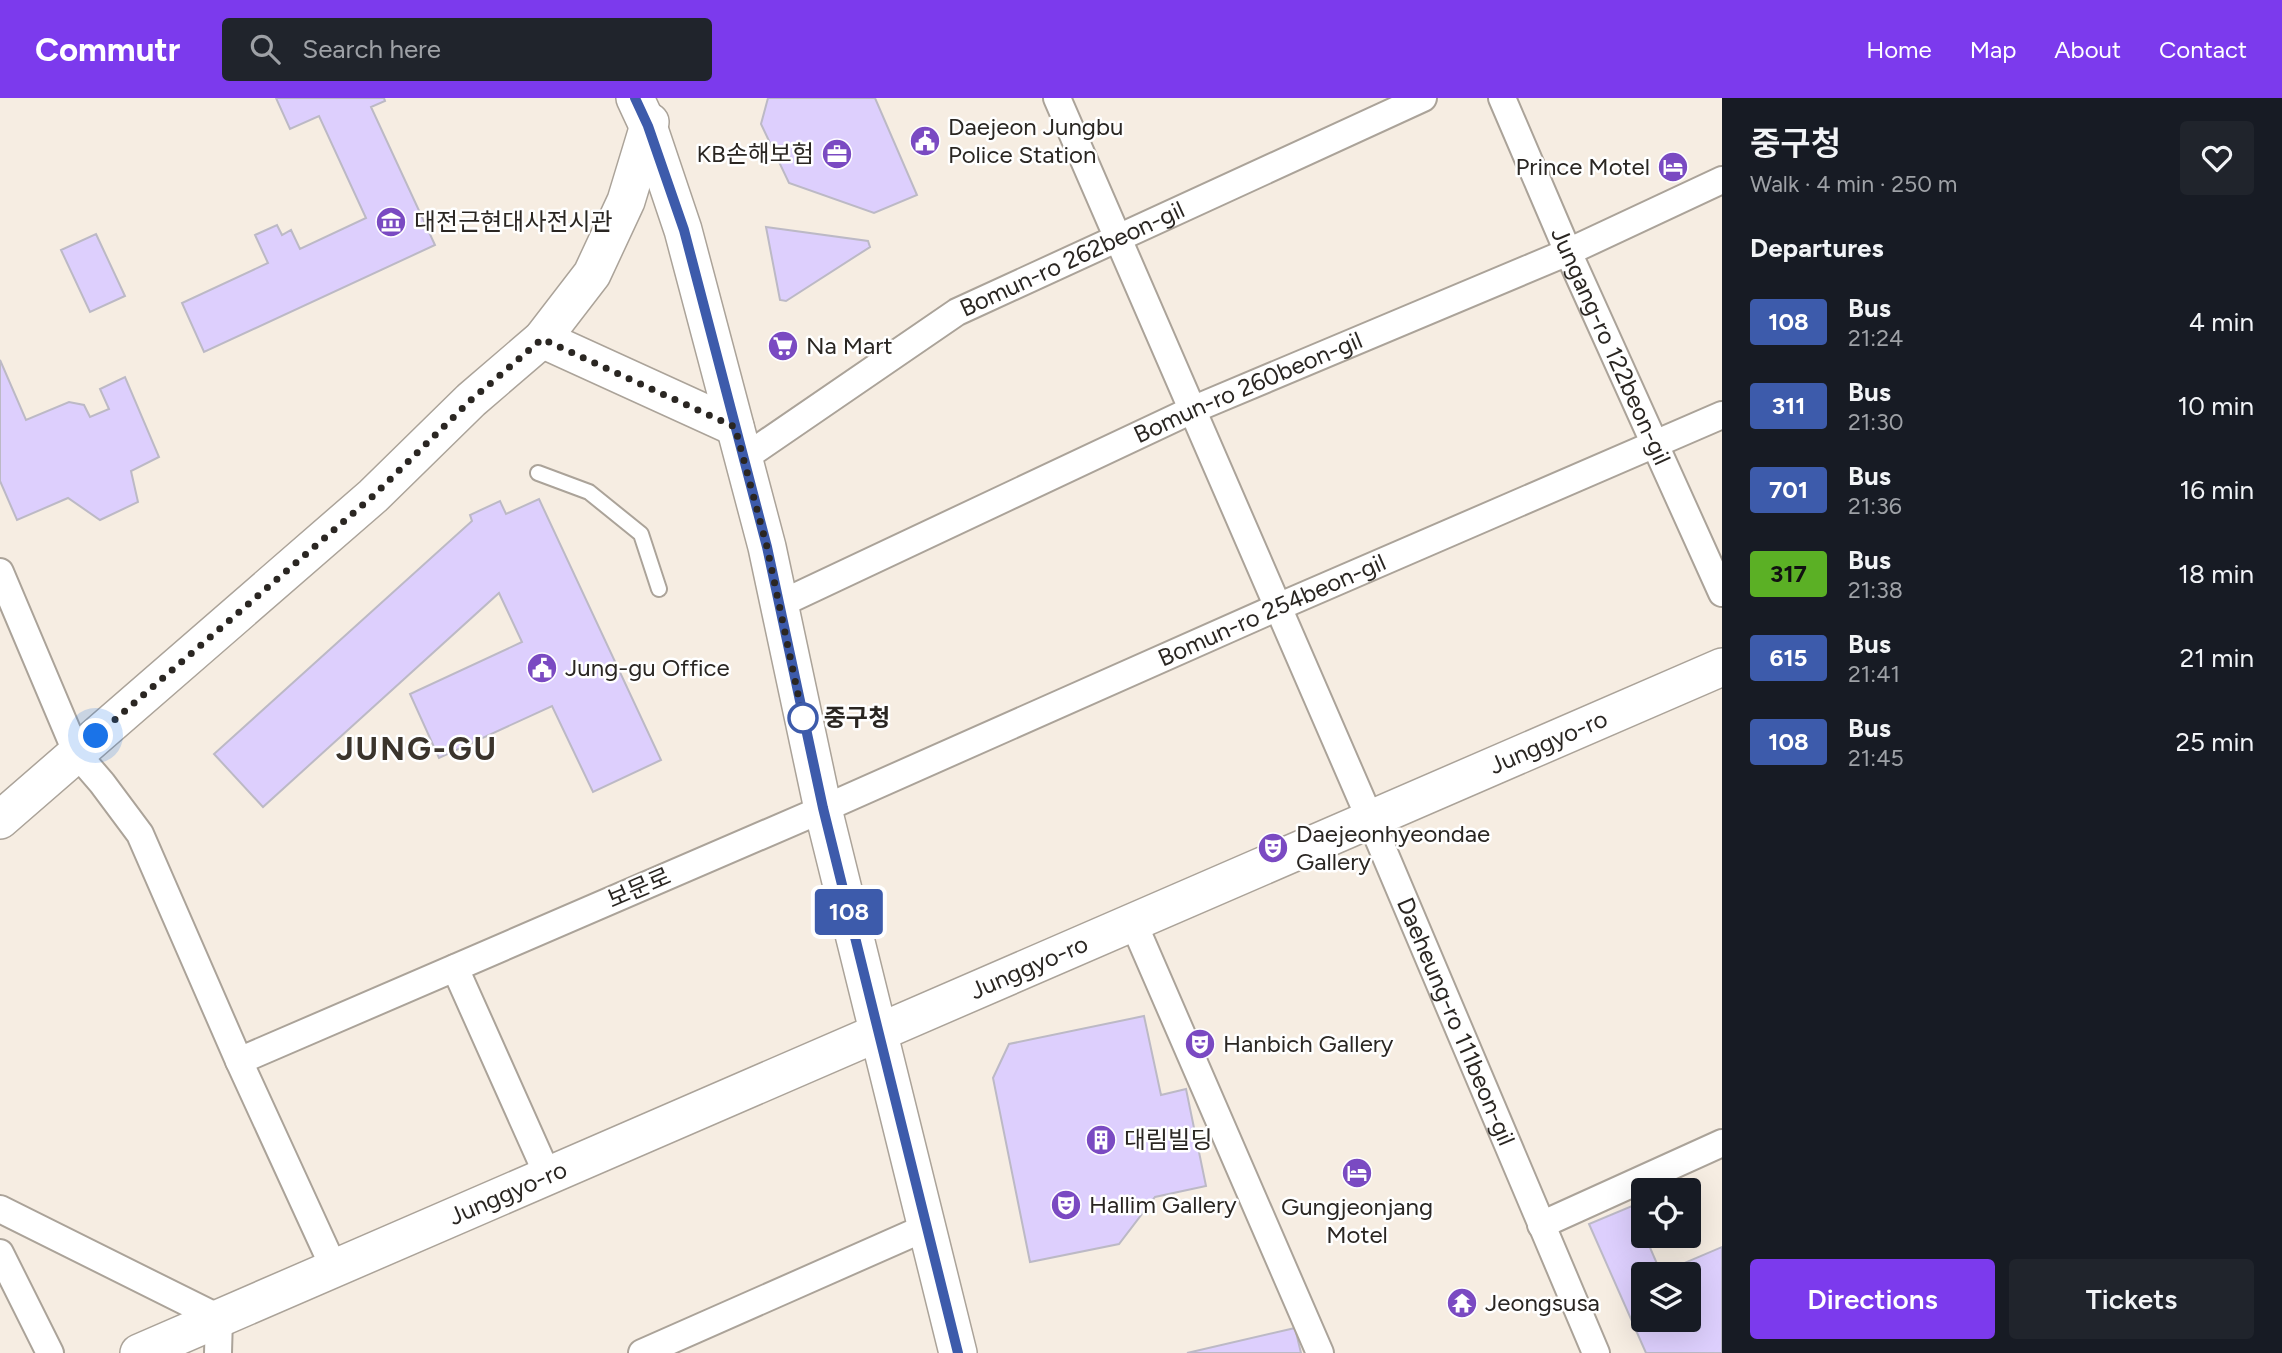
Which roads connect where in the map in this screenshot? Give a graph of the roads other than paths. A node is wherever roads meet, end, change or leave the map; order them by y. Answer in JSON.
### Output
{"nodes":[{"id":1,"x":1057,"y":98,"type":"edge"},
{"id":2,"x":1423,"y":98,"type":"edge"},
{"id":3,"x":1502,"y":98,"type":"edge"},
{"id":4,"x":648,"y":107,"type":"edge"},
{"id":5,"x":1722,"y":180,"type":"edge"},
{"id":6,"x":1118,"y":238,"type":"junction"},
{"id":7,"x":1568,"y":252,"type":"junction"},
{"id":8,"x":542,"y":339,"type":"junction"},
{"id":9,"x":1192,"y":410,"type":"junction"},
{"id":10,"x":1722,"y":415,"type":"edge"},
{"id":11,"x":739,"y":442,"type":"junction"},
{"id":12,"x":1655,"y":443,"type":"junction"},
{"id":13,"x":538,"y":473,"type":"dead end"},
{"id":14,"x":0,"y":572,"type":"edge"},
{"id":15,"x":659,"y":589,"type":"dead end"},
{"id":16,"x":1722,"y":593,"type":"edge"},
{"id":17,"x":778,"y":605,"type":"junction"},
{"id":18,"x":1278,"y":607,"type":"junction"},
{"id":19,"x":1722,"y":667,"type":"edge"},
{"id":20,"x":77,"y":754,"type":"junction"},
{"id":21,"x":823,"y":808,"type":"junction"},
{"id":22,"x":1370,"y":819,"type":"junction"},
{"id":23,"x":0,"y":820,"type":"edge"},
{"id":24,"x":1133,"y":922,"type":"junction"},
{"id":25,"x":455,"y":968,"type":"junction"},
{"id":26,"x":878,"y":1032,"type":"junction"},
{"id":27,"x":239,"y":1061,"type":"junction"},
{"id":28,"x":1722,"y":1143,"type":"edge"},
{"id":29,"x":548,"y":1176,"type":"junction"},
{"id":30,"x":0,"y":1209,"type":"edge"},
{"id":31,"x":1541,"y":1225,"type":"junction"},
{"id":32,"x":927,"y":1227,"type":"junction"},
{"id":33,"x":0,"y":1254,"type":"edge"},
{"id":34,"x":334,"y":1268,"type":"junction"},
{"id":35,"x":219,"y":1336,"type":"edge"},
{"id":36,"x":50,"y":1353,"type":"edge"},
{"id":37,"x":139,"y":1353,"type":"edge"},
{"id":38,"x":642,"y":1353,"type":"edge"},
{"id":39,"x":958,"y":1353,"type":"edge"},
{"id":40,"x":1320,"y":1353,"type":"edge"},
{"id":41,"x":1596,"y":1353,"type":"edge"}],
"edges":[{"from":1,"to":6,"type":"street","name":"Daeheung-ro 111beon-gil"},
{"from":2,"to":6,"type":"street","name":"Bomun-ro 262beon-gil"},
{"from":3,"to":7,"type":"street","name":"Jungang-ro 122beon-gil"},
{"from":4,"to":8,"type":"main road"},
{"from":4,"to":11,"type":"main road"},
{"from":5,"to":7,"type":"street","name":"Bomun-ro 260beon-gil"},
{"from":6,"to":9,"type":"street","name":"Daeheung-ro 111beon-gil"},
{"from":6,"to":11,"type":"street","name":"Bomun-ro 262beon-gil"},
{"from":7,"to":9,"type":"street","name":"Bomun-ro 260beon-gil"},
{"from":7,"to":12,"type":"street","name":"Jungang-ro 122beon-gil"},
{"from":8,"to":11,"type":"main road"},
{"from":8,"to":20,"type":"main road"},
{"from":9,"to":17,"type":"street","name":"Bomun-ro 260beon-gil"},
{"from":9,"to":18,"type":"street","name":"Daeheung-ro 111beon-gil"},
{"from":10,"to":12,"type":"street","name":"Bomun-ro 254beon-gil"},
{"from":11,"to":17,"type":"main road"},
{"from":12,"to":16,"type":"street","name":"Jungang-ro 122beon-gil"},
{"from":12,"to":18,"type":"street","name":"Bomun-ro 254beon-gil"},
{"from":13,"to":15,"type":"lane"},
{"from":14,"to":20,"type":"street"},
{"from":17,"to":21,"type":"main road"},
{"from":18,"to":21,"type":"street","name":"Bomun-ro 254beon-gil"},
{"from":18,"to":22,"type":"street","name":"Daeheung-ro 111beon-gil"},
{"from":19,"to":22,"type":"main road","name":"Junggyo-ro"},
{"from":20,"to":23,"type":"main road"},
{"from":20,"to":27,"type":"street"},
{"from":21,"to":25,"type":"street","name":"보문로"},
{"from":21,"to":26,"type":"main road"},
{"from":22,"to":24,"type":"main road","name":"Junggyo-ro"},
{"from":22,"to":31,"type":"street","name":"Daeheung-ro 111beon-gil"},
{"from":24,"to":26,"type":"main road","name":"Junggyo-ro"},
{"from":24,"to":40,"type":"street"},
{"from":25,"to":27,"type":"street","name":"보문로"},
{"from":25,"to":29,"type":"street"},
{"from":26,"to":29,"type":"main road","name":"Junggyo-ro"},
{"from":26,"to":32,"type":"main road"},
{"from":27,"to":34,"type":"street"},
{"from":28,"to":31,"type":"street"},
{"from":29,"to":34,"type":"main road","name":"Junggyo-ro"},
{"from":30,"to":35,"type":"street"},
{"from":31,"to":41,"type":"street","name":"Daeheung-ro 111beon-gil"},
{"from":32,"to":38,"type":"street"},
{"from":32,"to":39,"type":"main road"},
{"from":33,"to":36,"type":"street"},
{"from":34,"to":35,"type":"main road","name":"Junggyo-ro"},
{"from":35,"to":37,"type":"main road","name":"Junggyo-ro"}]}
